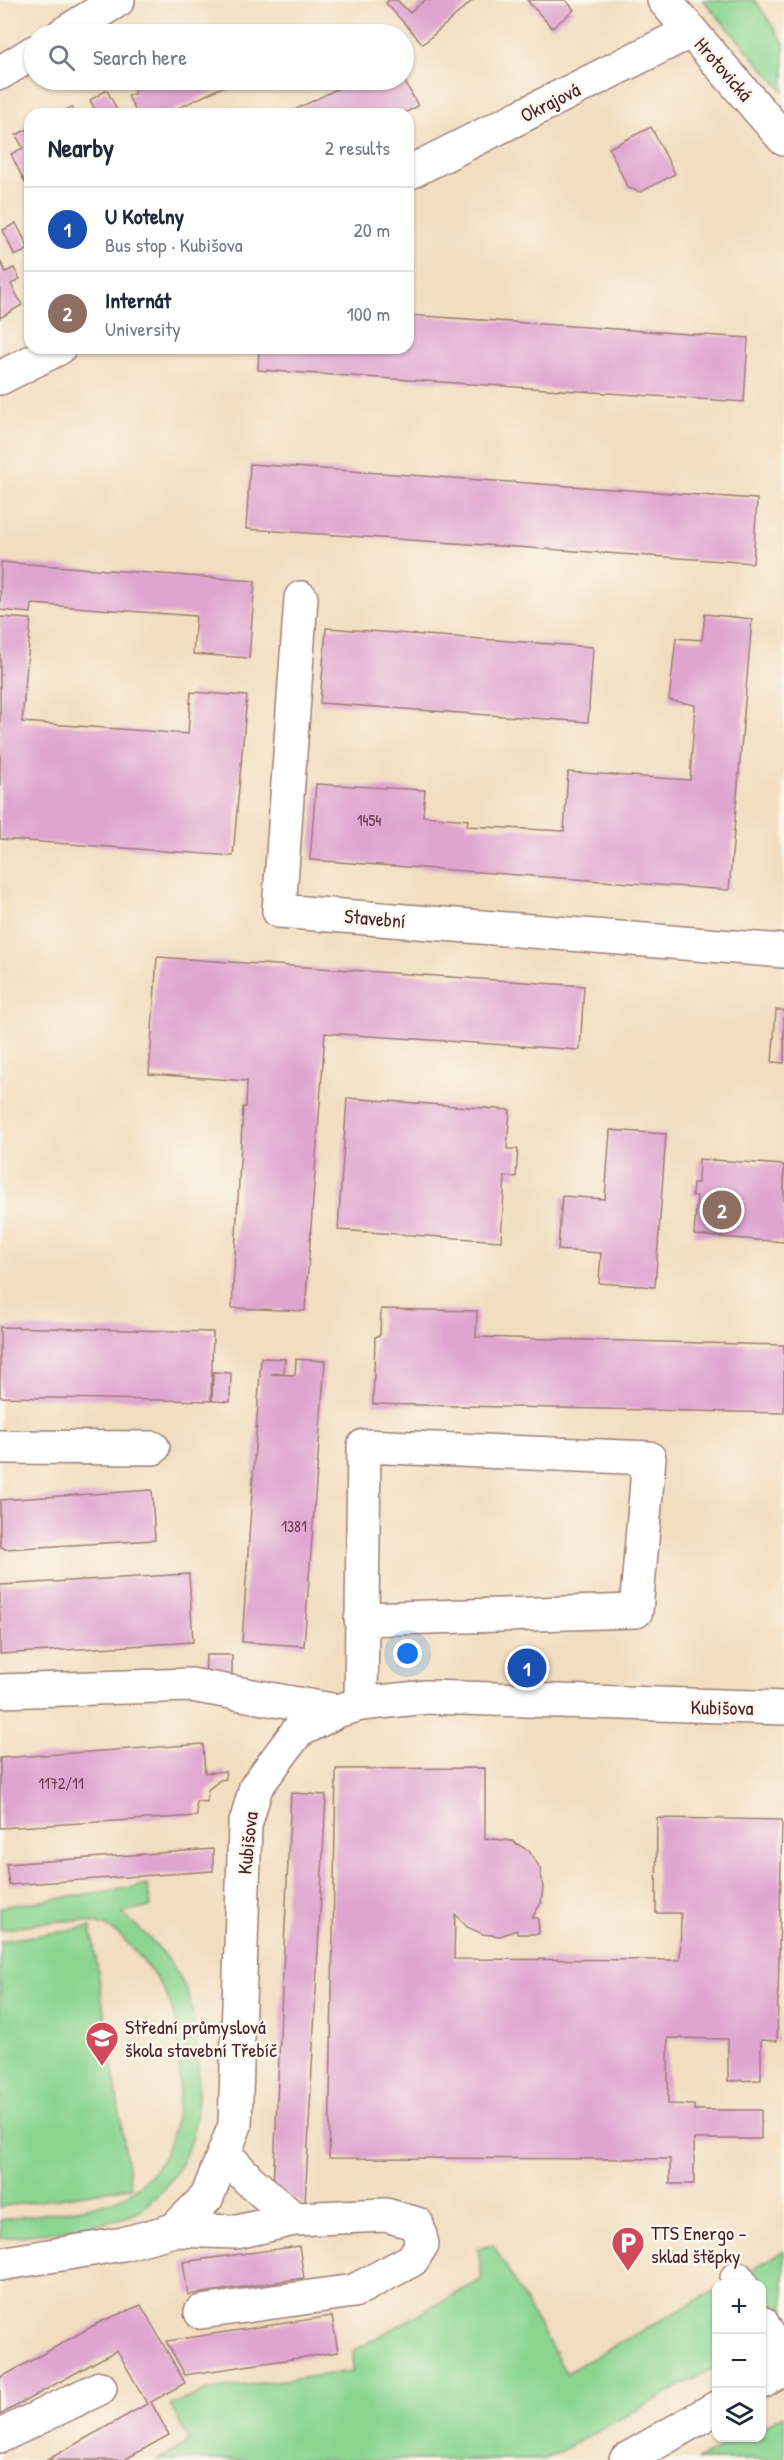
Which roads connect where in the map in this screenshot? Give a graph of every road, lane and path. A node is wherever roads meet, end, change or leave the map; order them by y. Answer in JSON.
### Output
{"nodes":[{"id":1,"x":118,"y":0,"type":"edge"},
{"id":2,"x":664,"y":0,"type":"edge"},
{"id":3,"x":79,"y":24,"type":"edge"},
{"id":4,"x":691,"y":31,"type":"junction"},
{"id":5,"x":24,"y":58,"type":"edge"},
{"id":6,"x":0,"y":73,"type":"edge"},
{"id":7,"x":784,"y":139,"type":"edge"},
{"id":8,"x":414,"y":170,"type":"edge"},
{"id":9,"x":47,"y":354,"type":"edge"},
{"id":10,"x":0,"y":378,"type":"edge"},
{"id":11,"x":301,"y":598,"type":"dead end"},
{"id":12,"x":784,"y":945,"type":"edge"},
{"id":13,"x":784,"y":951,"type":"edge"},
{"id":14,"x":0,"y":1447,"type":"edge"},
{"id":15,"x":153,"y":1449,"type":"dead end"},
{"id":16,"x":361,"y":1618,"type":"junction"},
{"id":17,"x":0,"y":1691,"type":"edge"},
{"id":18,"x":349,"y":1707,"type":"junction"},
{"id":19,"x":784,"y":1708,"type":"edge"},
{"id":20,"x":225,"y":2154,"type":"junction"},
{"id":21,"x":294,"y":2219,"type":"junction"},
{"id":22,"x":174,"y":2230,"type":"junction"},
{"id":23,"x":0,"y":2264,"type":"edge"},
{"id":24,"x":201,"y":2312,"type":"dead end"},
{"id":25,"x":766,"y":2330,"type":"edge"},
{"id":26,"x":784,"y":2364,"type":"edge"},
{"id":27,"x":784,"y":2369,"type":"edge"},
{"id":28,"x":766,"y":2380,"type":"edge"},
{"id":29,"x":100,"y":2388,"type":"dead end"},
{"id":30,"x":712,"y":2411,"type":"edge"},
{"id":31,"x":0,"y":2436,"type":"edge"},
{"id":32,"x":626,"y":2460,"type":"edge"}],
"edges":[{"from":1,"to":3,"type":"street"},
{"from":2,"to":4,"type":"street","name":"Hrotovická"},
{"from":4,"to":7,"type":"street","name":"Hrotovická"},
{"from":4,"to":8,"type":"street","name":"Okrajová"},
{"from":5,"to":6,"type":"street"},
{"from":9,"to":10,"type":"street"},
{"from":11,"to":13,"type":"street","name":"Stavební"},
{"from":12,"to":13,"type":"street","name":"Stavební"},
{"from":14,"to":15,"type":"street"},
{"from":16,"to":16,"type":"street"},
{"from":16,"to":18,"type":"street"},
{"from":17,"to":18,"type":"street"},
{"from":18,"to":19,"type":"street","name":"Kubišova"},
{"from":18,"to":20,"type":"street","name":"Kubišova"},
{"from":20,"to":21,"type":"street"},
{"from":20,"to":22,"type":"street","name":"Kubišova"},
{"from":21,"to":22,"type":"street"},
{"from":21,"to":24,"type":"street"},
{"from":22,"to":23,"type":"street","name":"Kubišova"},
{"from":25,"to":26,"type":"street"},
{"from":27,"to":28,"type":"street"},
{"from":29,"to":31,"type":"street"},
{"from":30,"to":32,"type":"street"}]}
